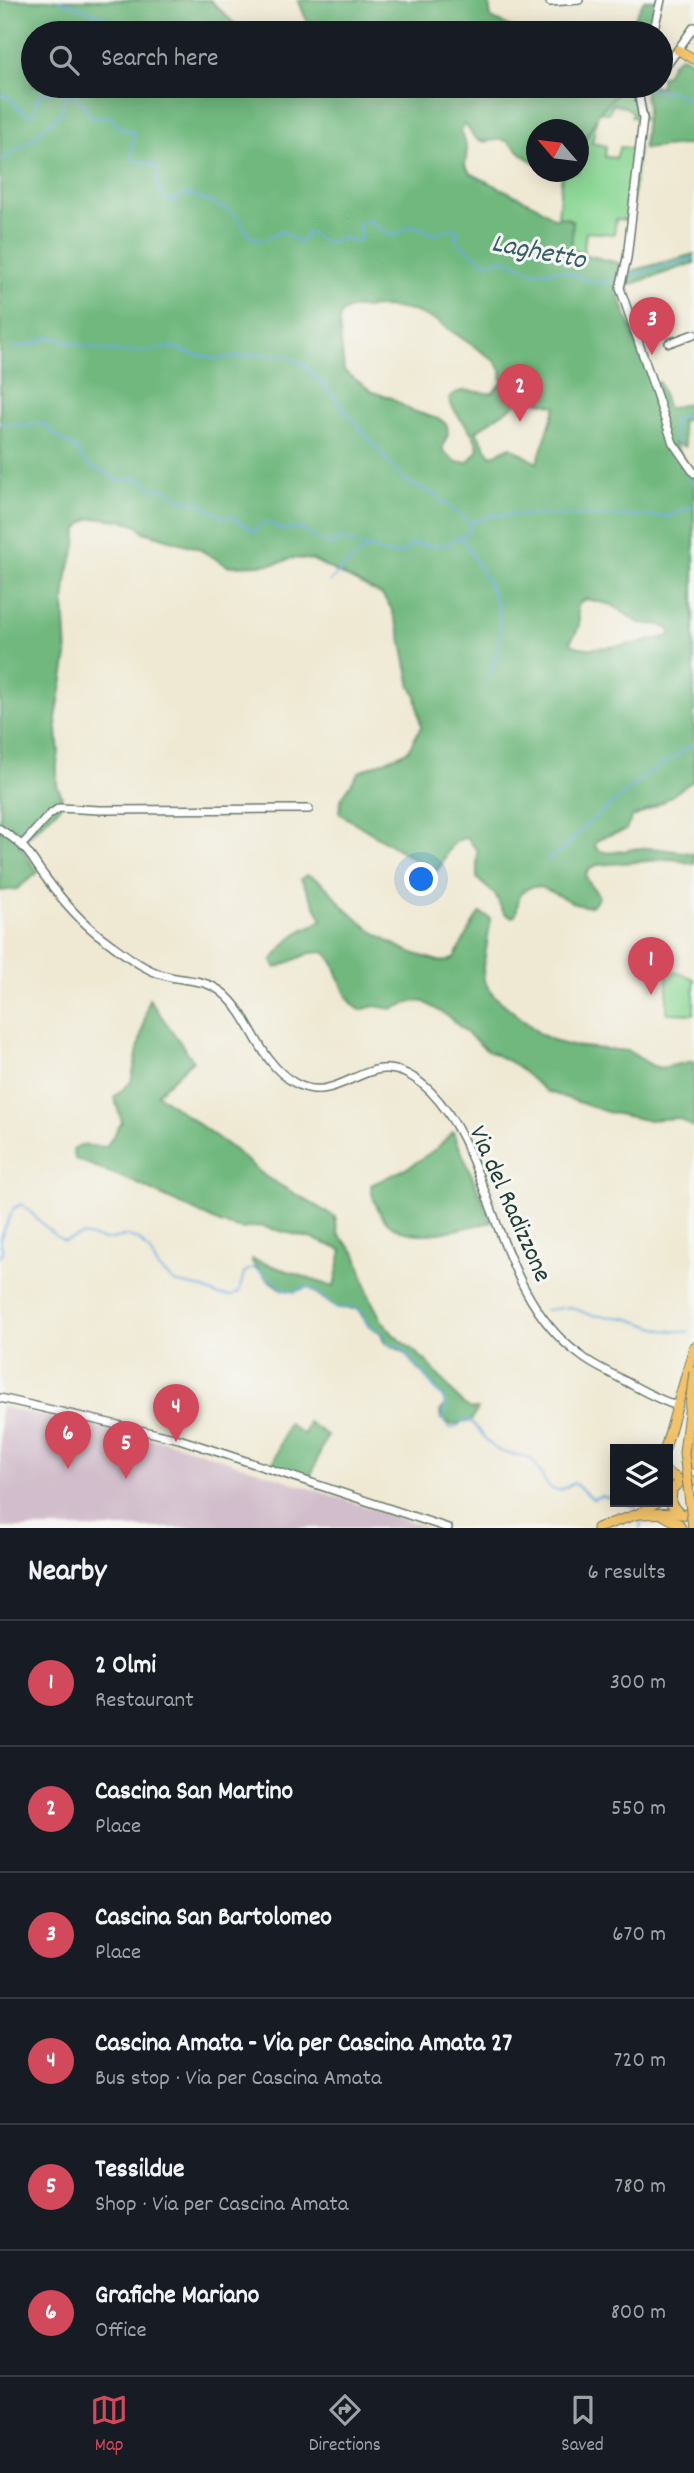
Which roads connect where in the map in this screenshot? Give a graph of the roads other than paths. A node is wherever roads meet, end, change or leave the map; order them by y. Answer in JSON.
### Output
{"nodes":[{"id":1,"x":579,"y":0,"type":"edge"},
{"id":2,"x":661,"y":0,"type":"edge"},
{"id":3,"x":550,"y":2,"type":"dead end"},
{"id":4,"x":656,"y":21,"type":"edge"},
{"id":5,"x":694,"y":27,"type":"edge"},
{"id":6,"x":678,"y":50,"type":"junction"},
{"id":7,"x":673,"y":57,"type":"edge"},
{"id":8,"x":694,"y":59,"type":"edge"},
{"id":9,"x":639,"y":98,"type":"edge"},
{"id":10,"x":694,"y":334,"type":"edge"},
{"id":11,"x":669,"y":343,"type":"dead end"},
{"id":12,"x":694,"y":473,"type":"edge"},
{"id":13,"x":309,"y":809,"type":"dead end"},
{"id":14,"x":0,"y":829,"type":"edge"},
{"id":15,"x":22,"y":845,"type":"junction"},
{"id":16,"x":694,"y":1347,"type":"edge"},
{"id":17,"x":694,"y":1371,"type":"edge"},
{"id":18,"x":0,"y":1398,"type":"edge"},
{"id":19,"x":663,"y":1401,"type":"junction"},
{"id":20,"x":678,"y":1406,"type":"junction"},
{"id":21,"x":674,"y":1420,"type":"junction"},
{"id":22,"x":694,"y":1434,"type":"edge"},
{"id":23,"x":667,"y":1444,"type":"edge"},
{"id":24,"x":694,"y":1464,"type":"edge"},
{"id":25,"x":673,"y":1476,"type":"edge"},
{"id":26,"x":682,"y":1480,"type":"junction"},
{"id":27,"x":694,"y":1480,"type":"edge"},
{"id":28,"x":673,"y":1487,"type":"edge"},
{"id":29,"x":673,"y":1506,"type":"edge"},
{"id":30,"x":649,"y":1507,"type":"edge"},
{"id":31,"x":655,"y":1512,"type":"junction"},
{"id":32,"x":638,"y":1514,"type":"junction"},
{"id":33,"x":679,"y":1514,"type":"junction"},
{"id":34,"x":694,"y":1515,"type":"edge"},
{"id":35,"x":603,"y":1527,"type":"edge"},
{"id":36,"x":448,"y":1528,"type":"edge"},
{"id":37,"x":683,"y":1528,"type":"edge"},
{"id":38,"x":693,"y":1528,"type":"edge"}],
"edges":[{"from":1,"to":3,"type":"street"},
{"from":2,"to":4,"type":"street"},
{"from":5,"to":6,"type":"street"},
{"from":6,"to":7,"type":"street"},
{"from":6,"to":8,"type":"main road"},
{"from":9,"to":12,"type":"street"},
{"from":10,"to":11,"type":"street"},
{"from":13,"to":15,"type":"street"},
{"from":14,"to":15,"type":"street","name":"Via del Radizzone"},
{"from":15,"to":19,"type":"street","name":"Via del Radizzone"},
{"from":16,"to":20,"type":"main road"},
{"from":17,"to":38,"type":"main road","bridge":true},
{"from":18,"to":36,"type":"street"},
{"from":19,"to":20,"type":"street","name":"Via del Radizzone"},
{"from":19,"to":21,"type":"street"},
{"from":20,"to":21,"type":"main road"},
{"from":21,"to":23,"type":"main road"},
{"from":22,"to":24,"type":"main road"},
{"from":25,"to":26,"type":"main road"},
{"from":26,"to":27,"type":"main road"},
{"from":26,"to":28,"type":"main road"},
{"from":29,"to":33,"type":"main road"},
{"from":30,"to":32,"type":"main road"},
{"from":31,"to":32,"type":"main road"},
{"from":31,"to":33,"type":"main road"},
{"from":31,"to":37,"type":"main road"},
{"from":32,"to":35,"type":"main road"},
{"from":33,"to":34,"type":"main road"},
{"from":33,"to":37,"type":"main road"}]}
